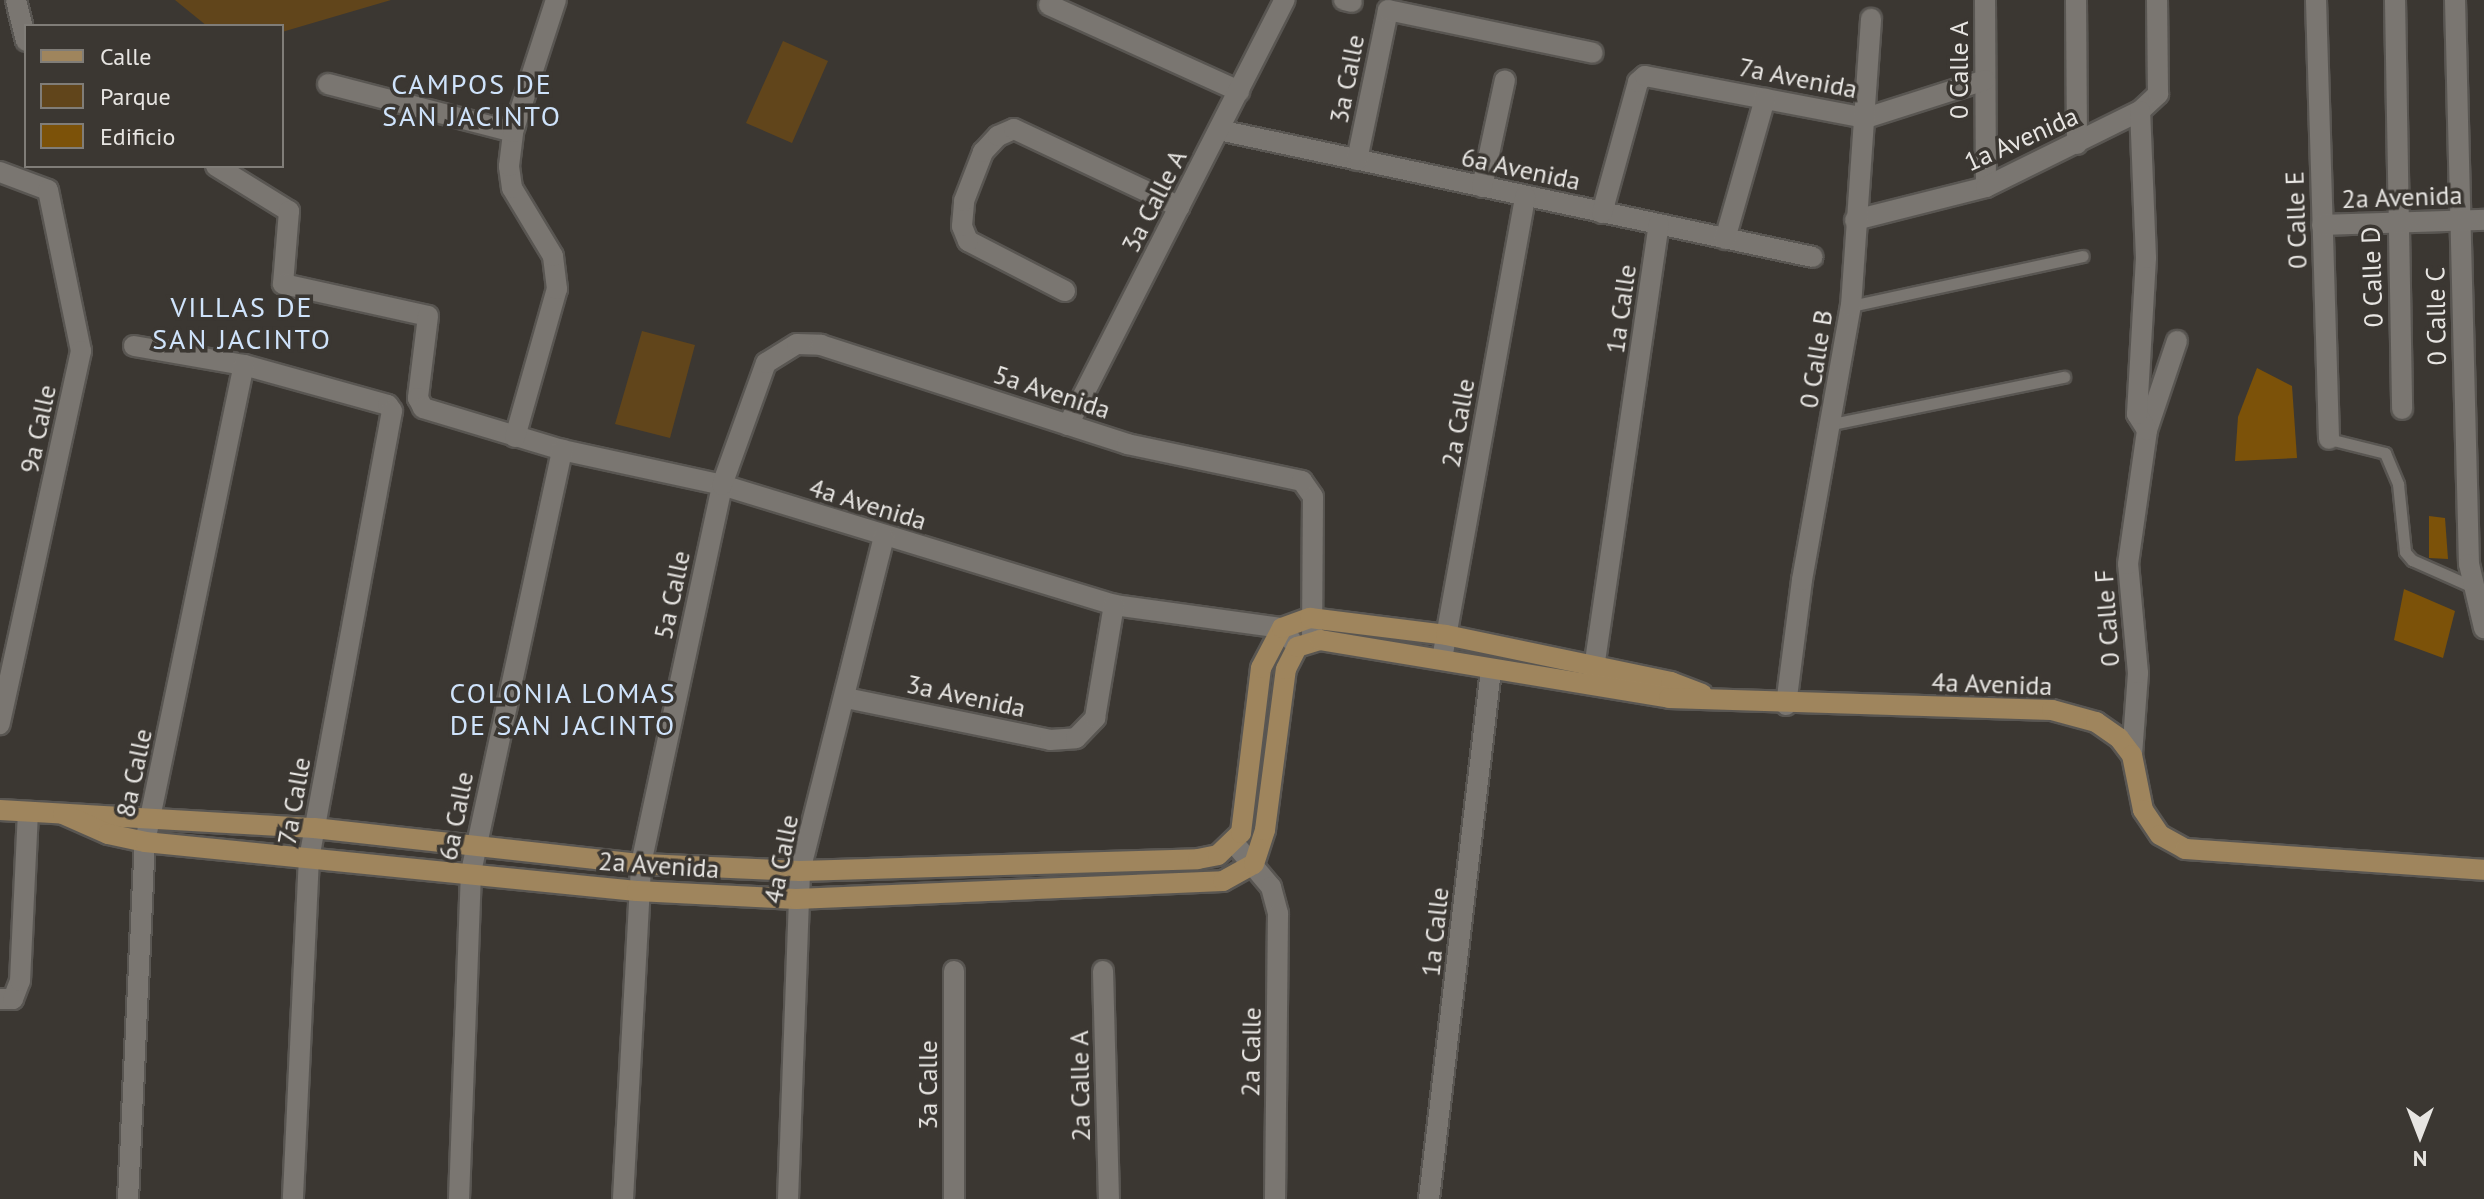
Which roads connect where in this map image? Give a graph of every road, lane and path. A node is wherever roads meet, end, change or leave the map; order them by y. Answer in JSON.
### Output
{"nodes":[{"id":1,"x":16,"y":0,"type":"edge"},
{"id":2,"x":556,"y":0,"type":"edge"},
{"id":3,"x":1285,"y":0,"type":"edge"},
{"id":4,"x":1985,"y":0,"type":"edge"},
{"id":5,"x":2076,"y":0,"type":"edge"},
{"id":6,"x":2157,"y":0,"type":"edge"},
{"id":7,"x":2316,"y":0,"type":"edge"},
{"id":8,"x":2395,"y":0,"type":"edge"},
{"id":9,"x":2455,"y":0,"type":"edge"},
{"id":10,"x":1049,"y":5,"type":"dead end"},
{"id":11,"x":1871,"y":19,"type":"dead end"},
{"id":12,"x":24,"y":33,"type":"edge"},
{"id":13,"x":1593,"y":53,"type":"dead end"},
{"id":14,"x":1505,"y":80,"type":"dead end"},
{"id":15,"x":1985,"y":80,"type":"junction"},
{"id":16,"x":328,"y":84,"type":"dead end"},
{"id":17,"x":1239,"y":91,"type":"junction"},
{"id":18,"x":1765,"y":99,"type":"junction"},
{"id":19,"x":2147,"y":105,"type":"junction"},
{"id":20,"x":1866,"y":118,"type":"junction"},
{"id":21,"x":1219,"y":130,"type":"junction"},
{"id":22,"x":513,"y":132,"type":"junction"},
{"id":23,"x":2077,"y":144,"type":"junction"},
{"id":24,"x":1357,"y":160,"type":"junction"},
{"id":25,"x":219,"y":168,"type":"edge"},
{"id":26,"x":0,"y":172,"type":"edge"},
{"id":27,"x":1482,"y":187,"type":"junction"},
{"id":28,"x":1986,"y":187,"type":"junction"},
{"id":29,"x":1525,"y":196,"type":"junction"},
{"id":30,"x":1180,"y":207,"type":"junction"},
{"id":31,"x":1602,"y":213,"type":"junction"},
{"id":32,"x":1855,"y":220,"type":"junction"},
{"id":33,"x":2484,"y":220,"type":"edge"},
{"id":34,"x":2460,"y":221,"type":"junction"},
{"id":35,"x":2397,"y":222,"type":"junction"},
{"id":36,"x":1659,"y":225,"type":"junction"},
{"id":37,"x":2322,"y":225,"type":"junction"},
{"id":38,"x":1725,"y":239,"type":"junction"},
{"id":39,"x":2083,"y":256,"type":"dead end"},
{"id":40,"x":1813,"y":257,"type":"dead end"},
{"id":41,"x":1065,"y":291,"type":"dead end"},
{"id":42,"x":1851,"y":306,"type":"junction"},
{"id":43,"x":2177,"y":341,"type":"dead end"},
{"id":44,"x":134,"y":346,"type":"dead end"},
{"id":45,"x":783,"y":351,"type":"joint"},
{"id":46,"x":244,"y":365,"type":"junction"},
{"id":47,"x":2064,"y":377,"type":"dead end"},
{"id":48,"x":2402,"y":409,"type":"dead end"},
{"id":49,"x":1832,"y":424,"type":"junction"},
{"id":50,"x":1068,"y":425,"type":"junction"},
{"id":51,"x":2147,"y":430,"type":"junction"},
{"id":52,"x":515,"y":437,"type":"junction"},
{"id":53,"x":2329,"y":439,"type":"joint"},
{"id":54,"x":562,"y":450,"type":"junction"},
{"id":55,"x":722,"y":485,"type":"junction"},
{"id":56,"x":884,"y":537,"type":"junction"},
{"id":57,"x":2473,"y":587,"type":"junction"},
{"id":58,"x":1114,"y":605,"type":"junction"},
{"id":59,"x":1310,"y":618,"type":"junction"},
{"id":60,"x":1282,"y":628,"type":"junction"},
{"id":61,"x":2484,"y":628,"type":"edge"},
{"id":62,"x":1446,"y":635,"type":"junction"},
{"id":63,"x":1310,"y":642,"type":"junction"},
{"id":64,"x":1442,"y":659,"type":"junction"},
{"id":65,"x":1595,"y":665,"type":"junction"},
{"id":66,"x":1491,"y":670,"type":"junction"},
{"id":67,"x":1591,"y":686,"type":"junction"},
{"id":68,"x":1708,"y":696,"type":"junction"},
{"id":69,"x":846,"y":698,"type":"junction"},
{"id":70,"x":1786,"y":705,"type":"junction"},
{"id":71,"x":0,"y":724,"type":"edge"},
{"id":72,"x":2132,"y":755,"type":"junction"},
{"id":73,"x":0,"y":810,"type":"edge"},
{"id":74,"x":28,"y":812,"type":"junction"},
{"id":75,"x":63,"y":814,"type":"junction"},
{"id":76,"x":153,"y":818,"type":"junction"},
{"id":77,"x":314,"y":828,"type":"junction"},
{"id":78,"x":145,"y":842,"type":"junction"},
{"id":79,"x":1234,"y":843,"type":"junction"},
{"id":80,"x":475,"y":844,"type":"junction"},
{"id":81,"x":309,"y":857,"type":"junction"},
{"id":82,"x":641,"y":864,"type":"junction"},
{"id":83,"x":1254,"y":864,"type":"junction"},
{"id":84,"x":2484,"y":870,"type":"edge"},
{"id":85,"x":800,"y":871,"type":"junction"},
{"id":86,"x":471,"y":872,"type":"junction"},
{"id":87,"x":637,"y":891,"type":"junction"},
{"id":88,"x":796,"y":899,"type":"junction"},
{"id":89,"x":954,"y":971,"type":"dead end"},
{"id":90,"x":1103,"y":971,"type":"dead end"},
{"id":91,"x":6,"y":999,"type":"edge"},
{"id":92,"x":128,"y":1199,"type":"edge"},
{"id":93,"x":293,"y":1199,"type":"edge"},
{"id":94,"x":459,"y":1199,"type":"edge"},
{"id":95,"x":623,"y":1199,"type":"edge"},
{"id":96,"x":788,"y":1199,"type":"edge"},
{"id":97,"x":954,"y":1199,"type":"edge"},
{"id":98,"x":1109,"y":1199,"type":"edge"},
{"id":99,"x":1275,"y":1199,"type":"edge"},
{"id":100,"x":1429,"y":1199,"type":"edge"}],
"edges":[{"from":1,"to":12,"type":"street"},
{"from":2,"to":22,"type":"street"},
{"from":3,"to":17,"type":"street","name":"3a Calle A"},
{"from":4,"to":15,"type":"street","name":"0 Calle A"},
{"from":5,"to":23,"type":"street"},
{"from":6,"to":19,"type":"street","name":"0 Calle F"},
{"from":7,"to":37,"type":"street","name":"0 Calle E"},
{"from":8,"to":35,"type":"street","name":"0 Calle D"},
{"from":9,"to":34,"type":"street","name":"0 Calle C"},
{"from":10,"to":17,"type":"street"},
{"from":11,"to":20,"type":"street","name":"0 Calle B"},
{"from":13,"to":24,"type":"street","name":"3a Calle"},
{"from":14,"to":27,"type":"street"},
{"from":15,"to":20,"type":"street","name":"7a Avenida"},
{"from":15,"to":28,"type":"street","name":"0 Calle A"},
{"from":16,"to":22,"type":"street"},
{"from":17,"to":21,"type":"street","name":"3a Calle A"},
{"from":18,"to":20,"type":"street","name":"7a Avenida"},
{"from":18,"to":31,"type":"street","name":"7a Avenida"},
{"from":18,"to":38,"type":"street"},
{"from":19,"to":23,"type":"street","name":"1a Avenida"},
{"from":19,"to":51,"type":"street","name":"0 Calle F"},
{"from":20,"to":32,"type":"street","name":"0 Calle B"},
{"from":21,"to":24,"type":"street","name":"6a Avenida"},
{"from":21,"to":30,"type":"street","name":"3a Calle A"},
{"from":22,"to":52,"type":"street"},
{"from":23,"to":28,"type":"street","name":"1a Avenida"},
{"from":24,"to":27,"type":"street","name":"6a Avenida"},
{"from":25,"to":52,"type":"street","name":"4a Avenida"},
{"from":26,"to":71,"type":"street","name":"9a Calle"},
{"from":27,"to":29,"type":"street","name":"6a Avenida"},
{"from":28,"to":32,"type":"street","name":"1a Avenida"},
{"from":29,"to":31,"type":"street","name":"6a Avenida"},
{"from":29,"to":62,"type":"street","name":"2a Calle"},
{"from":30,"to":41,"type":"street"},
{"from":30,"to":50,"type":"street","name":"3a Calle A"},
{"from":31,"to":36,"type":"street","name":"6a Avenida"},
{"from":32,"to":42,"type":"street","name":"0 Calle B"},
{"from":33,"to":34,"type":"street","name":"2a Avenida"},
{"from":34,"to":35,"type":"street","name":"2a Avenida"},
{"from":34,"to":57,"type":"street","name":"0 Calle C"},
{"from":35,"to":37,"type":"street","name":"2a Avenida"},
{"from":35,"to":48,"type":"street","name":"0 Calle D"},
{"from":36,"to":38,"type":"street","name":"6a Avenida"},
{"from":36,"to":65,"type":"street","name":"1a Calle"},
{"from":37,"to":53,"type":"street","name":"0 Calle E"},
{"from":38,"to":40,"type":"street","name":"6a Avenida"},
{"from":39,"to":42,"type":"lane"},
{"from":42,"to":49,"type":"street","name":"0 Calle B"},
{"from":43,"to":51,"type":"street","name":"0 Calle F"},
{"from":44,"to":46,"type":"street"},
{"from":45,"to":50,"type":"street","name":"5a Avenida"},
{"from":45,"to":55,"type":"street","name":"5a Calle"},
{"from":46,"to":76,"type":"street","name":"8a Calle"},
{"from":46,"to":77,"type":"street","name":"7a Calle"},
{"from":47,"to":49,"type":"lane"},
{"from":49,"to":70,"type":"street","name":"0 Calle B"},
{"from":50,"to":59,"type":"street","name":"5a Avenida"},
{"from":51,"to":72,"type":"street","name":"0 Calle F"},
{"from":52,"to":54,"type":"street","name":"4a Avenida"},
{"from":53,"to":57,"type":"lane"},
{"from":54,"to":55,"type":"street","name":"4a Avenida"},
{"from":54,"to":80,"type":"street","name":"6a Calle"},
{"from":55,"to":56,"type":"street","name":"4a Avenida"},
{"from":55,"to":82,"type":"street","name":"5a Calle"},
{"from":56,"to":58,"type":"street","name":"4a Avenida"},
{"from":56,"to":69,"type":"street","name":"4a Calle"},
{"from":57,"to":61,"type":"street","name":"0 Calle C"},
{"from":58,"to":60,"type":"street","name":"4a Avenida"},
{"from":58,"to":69,"type":"street","name":"3a Avenida"},
{"from":59,"to":60,"type":"street"},
{"from":59,"to":62,"type":"street","name":"4a Avenida"},
{"from":59,"to":63,"type":"street"},
{"from":60,"to":63,"type":"street"},
{"from":60,"to":79,"type":"street"},
{"from":62,"to":64,"type":"street","name":"2a Calle"},
{"from":62,"to":65,"type":"street","name":"4a Avenida"},
{"from":63,"to":64,"type":"street","name":"4a Avenida"},
{"from":63,"to":83,"type":"street"},
{"from":64,"to":66,"type":"street","name":"4a Avenida"},
{"from":65,"to":67,"type":"street","name":"1a Calle"},
{"from":65,"to":68,"type":"street","name":"4a Avenida"},
{"from":66,"to":67,"type":"street","name":"4a Avenida"},
{"from":66,"to":100,"type":"street","name":"1a Calle"},
{"from":67,"to":68,"type":"street","name":"4a Avenida"},
{"from":68,"to":70,"type":"street","name":"4a Avenida"},
{"from":69,"to":85,"type":"street","name":"4a Calle"},
{"from":70,"to":72,"type":"street","name":"4a Avenida"},
{"from":72,"to":84,"type":"street"},
{"from":73,"to":74,"type":"street","name":"2a Avenida"},
{"from":74,"to":75,"type":"street","name":"2a Avenida"},
{"from":74,"to":91,"type":"street"},
{"from":75,"to":76,"type":"street","name":"2a Avenida"},
{"from":75,"to":78,"type":"street","name":"2a Avenida"},
{"from":76,"to":77,"type":"street","name":"2a Avenida"},
{"from":76,"to":78,"type":"street","name":"8a Calle"},
{"from":77,"to":80,"type":"street","name":"2a Avenida"},
{"from":77,"to":81,"type":"street","name":"7a Calle"},
{"from":78,"to":81,"type":"street","name":"2a Avenida"},
{"from":78,"to":92,"type":"street","name":"8a Calle"},
{"from":79,"to":83,"type":"street","name":"2a Calle"},
{"from":79,"to":85,"type":"street","name":"2a Avenida"},
{"from":80,"to":82,"type":"street","name":"2a Avenida"},
{"from":80,"to":86,"type":"street","name":"6a Calle"},
{"from":81,"to":86,"type":"street","name":"2a Avenida"},
{"from":81,"to":93,"type":"street","name":"7a Calle"},
{"from":82,"to":85,"type":"street","name":"2a Avenida"},
{"from":82,"to":87,"type":"street","name":"5a Calle"},
{"from":83,"to":88,"type":"street","name":"2a Avenida"},
{"from":83,"to":99,"type":"street","name":"2a Calle"},
{"from":85,"to":88,"type":"street","name":"4a Calle"},
{"from":86,"to":87,"type":"street","name":"2a Avenida"},
{"from":86,"to":94,"type":"street","name":"6a Calle"},
{"from":87,"to":88,"type":"street","name":"2a Avenida"},
{"from":87,"to":95,"type":"street","name":"5a Calle"},
{"from":88,"to":96,"type":"street","name":"4a Calle"},
{"from":89,"to":97,"type":"street","name":"3a Calle"},
{"from":90,"to":98,"type":"street","name":"2a Calle A"}]}
